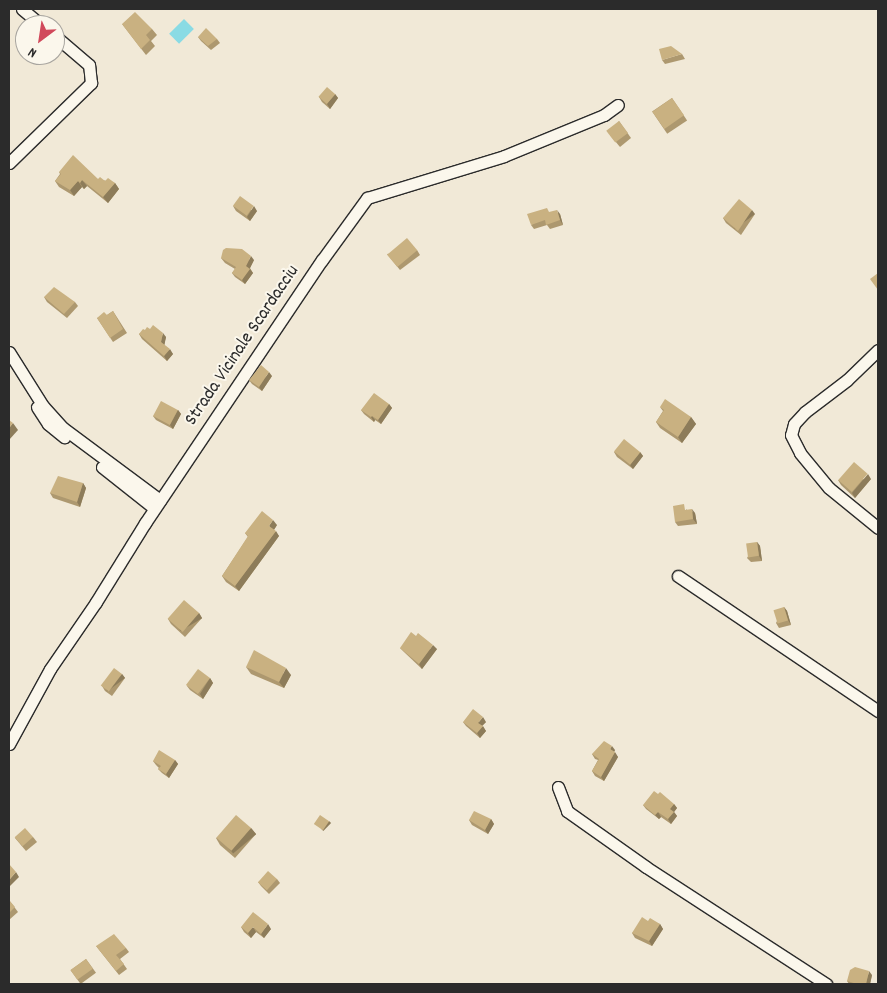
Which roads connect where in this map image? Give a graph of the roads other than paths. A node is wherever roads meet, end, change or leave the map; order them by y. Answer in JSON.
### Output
{"nodes":[{"id":1,"x":65,"y":45,"type":"edge"},
{"id":2,"x":618,"y":104,"type":"dead end"},
{"id":3,"x":9,"y":162,"type":"edge"},
{"id":4,"x":878,"y":350,"type":"edge"},
{"id":5,"x":9,"y":352,"type":"edge"},
{"id":6,"x":9,"y":363,"type":"edge"},
{"id":7,"x":157,"y":504,"type":"junction"},
{"id":8,"x":878,"y":528,"type":"edge"},
{"id":9,"x":678,"y":576,"type":"dead end"},
{"id":10,"x":878,"y":711,"type":"edge"},
{"id":11,"x":9,"y":744,"type":"edge"},
{"id":12,"x":558,"y":787,"type":"dead end"},
{"id":13,"x":826,"y":984,"type":"edge"}],
"edges":[{"from":1,"to":3,"type":"street"},
{"from":2,"to":7,"type":"street","name":"Strada Vicinale Scardacciu"},
{"from":4,"to":8,"type":"street"},
{"from":5,"to":7,"type":"street"},
{"from":6,"to":7,"type":"street"},
{"from":7,"to":11,"type":"street","name":"Strada Vicinale Scardacciu"},
{"from":9,"to":10,"type":"street"},
{"from":12,"to":13,"type":"street"}]}
